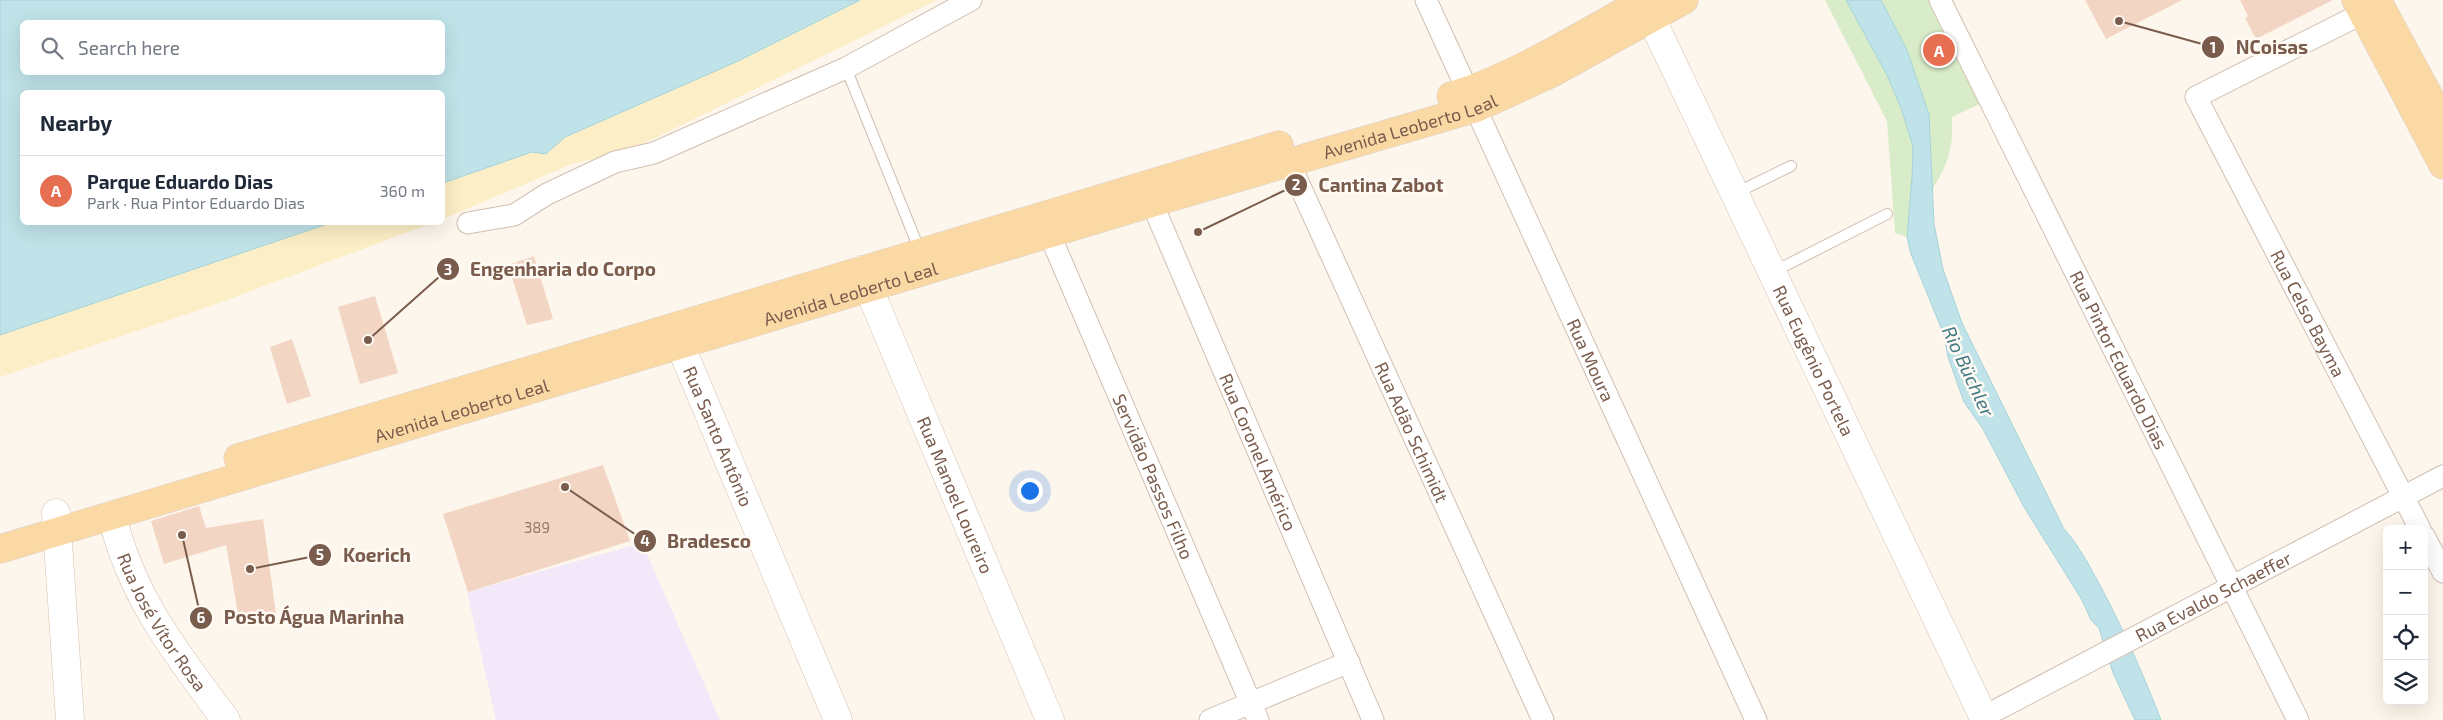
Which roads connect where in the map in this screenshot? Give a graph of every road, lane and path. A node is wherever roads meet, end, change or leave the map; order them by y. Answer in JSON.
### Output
{"nodes":[{"id":1,"x":971,"y":0,"type":"edge"},
{"id":2,"x":1426,"y":0,"type":"edge"},
{"id":3,"x":1684,"y":0,"type":"edge"},
{"id":4,"x":1940,"y":0,"type":"edge"},
{"id":5,"x":2373,"y":3,"type":"edge"},
{"id":6,"x":1647,"y":6,"type":"edge"},
{"id":7,"x":846,"y":68,"type":"junction"},
{"id":8,"x":1473,"y":99,"type":"junction"},
{"id":9,"x":2443,"y":122,"type":"edge"},
{"id":10,"x":1285,"y":154,"type":"junction"},
{"id":11,"x":2443,"y":165,"type":"edge"},
{"id":12,"x":1791,"y":166,"type":"dead end"},
{"id":13,"x":1148,"y":193,"type":"junction"},
{"id":14,"x":1735,"y":193,"type":"junction"},
{"id":15,"x":1887,"y":214,"type":"dead end"},
{"id":16,"x":468,"y":223,"type":"dead end"},
{"id":17,"x":1049,"y":234,"type":"junction"},
{"id":18,"x":920,"y":252,"type":"junction"},
{"id":19,"x":1772,"y":272,"type":"junction"},
{"id":20,"x":865,"y":279,"type":"junction"},
{"id":21,"x":680,"y":345,"type":"junction"},
{"id":22,"x":2443,"y":476,"type":"edge"},
{"id":23,"x":2404,"y":496,"type":"junction"},
{"id":24,"x":112,"y":516,"type":"junction"},
{"id":25,"x":57,"y":522,"type":"junction"},
{"id":26,"x":2418,"y":525,"type":"edge"},
{"id":27,"x":0,"y":530,"type":"edge"},
{"id":28,"x":2428,"y":544,"type":"edge"},
{"id":29,"x":0,"y":549,"type":"edge"},
{"id":30,"x":2443,"y":572,"type":"edge"},
{"id":31,"x":2232,"y":587,"type":"junction"},
{"id":32,"x":1349,"y":662,"type":"junction"},
{"id":33,"x":1255,"y":711,"type":"edge"},
{"id":34,"x":1984,"y":719,"type":"edge"},
{"id":35,"x":70,"y":720,"type":"edge"},
{"id":36,"x":226,"y":720,"type":"edge"},
{"id":37,"x":838,"y":720,"type":"edge"},
{"id":38,"x":1050,"y":720,"type":"edge"},
{"id":39,"x":1210,"y":720,"type":"edge"},
{"id":40,"x":1373,"y":720,"type":"edge"},
{"id":41,"x":1543,"y":720,"type":"edge"},
{"id":42,"x":1756,"y":720,"type":"edge"},
{"id":43,"x":2298,"y":720,"type":"edge"}],
"edges":[{"from":1,"to":7,"type":"street"},
{"from":2,"to":8,"type":"street","name":"Rua Moura"},
{"from":3,"to":6,"type":"main road","name":"Avenida Leoberto Leal"},
{"from":4,"to":31,"type":"street","name":"Rua Pintor Eduardo Dias"},
{"from":5,"to":9,"type":"main road"},
{"from":5,"to":11,"type":"main road"},
{"from":5,"to":23,"type":"street","name":"Rua Celso Bayma"},
{"from":6,"to":8,"type":"main road","name":"Avenida Leoberto Leal"},
{"from":6,"to":14,"type":"street","name":"Rua Eugênio Portela"},
{"from":7,"to":16,"type":"street"},
{"from":7,"to":18,"type":"lane"},
{"from":8,"to":10,"type":"main road","name":"Avenida Leoberto Leal"},
{"from":8,"to":42,"type":"street","name":"Rua Moura"},
{"from":10,"to":13,"type":"main road","name":"Avenida Leoberto Leal"},
{"from":10,"to":41,"type":"street","name":"Rua Adão Schimidt"},
{"from":12,"to":14,"type":"lane"},
{"from":13,"to":17,"type":"main road","name":"Avenida Leoberto Leal"},
{"from":13,"to":18,"type":"main road","name":"Avenida Leoberto Leal"},
{"from":13,"to":32,"type":"street","name":"Rua Coronel Américo"},
{"from":14,"to":19,"type":"street","name":"Rua Eugênio Portela"},
{"from":15,"to":19,"type":"lane"},
{"from":17,"to":20,"type":"main road","name":"Avenida Leoberto Leal"},
{"from":17,"to":33,"type":"street","name":"Servidão Passos Filho"},
{"from":18,"to":20,"type":"main road","name":"Avenida Leoberto Leal"},
{"from":19,"to":34,"type":"street","name":"Rua Eugênio Portela"},
{"from":20,"to":21,"type":"main road","name":"Avenida Leoberto Leal"},
{"from":20,"to":25,"type":"main road","name":"Avenida Leoberto Leal"},
{"from":20,"to":38,"type":"street","name":"Rua Manoel Loureiro"},
{"from":21,"to":24,"type":"main road","name":"Avenida Leoberto Leal"},
{"from":21,"to":37,"type":"street","name":"Rua Santo Antônio"},
{"from":22,"to":23,"type":"street","name":"Rua Evaldo Schaeffer"},
{"from":23,"to":26,"type":"street","name":"Rua Celso Bayma"},
{"from":23,"to":31,"type":"street","name":"Rua Evaldo Schaeffer"},
{"from":24,"to":25,"type":"main road","name":"Avenida Leoberto Leal"},
{"from":24,"to":36,"type":"street","name":"Rua José Vítor Rosa"},
{"from":25,"to":27,"type":"main road","name":"Avenida Leoberto Leal"},
{"from":25,"to":29,"type":"main road","name":"Avenida Leoberto Leal"},
{"from":25,"to":35,"type":"street"},
{"from":28,"to":30,"type":"street"},
{"from":31,"to":34,"type":"street","name":"Rua Evaldo Schaeffer"},
{"from":31,"to":43,"type":"street","name":"Rua Pintor Eduardo Dias"},
{"from":32,"to":33,"type":"street"},
{"from":32,"to":40,"type":"street","name":"Rua Coronel Américo"},
{"from":33,"to":39,"type":"street"}]}
